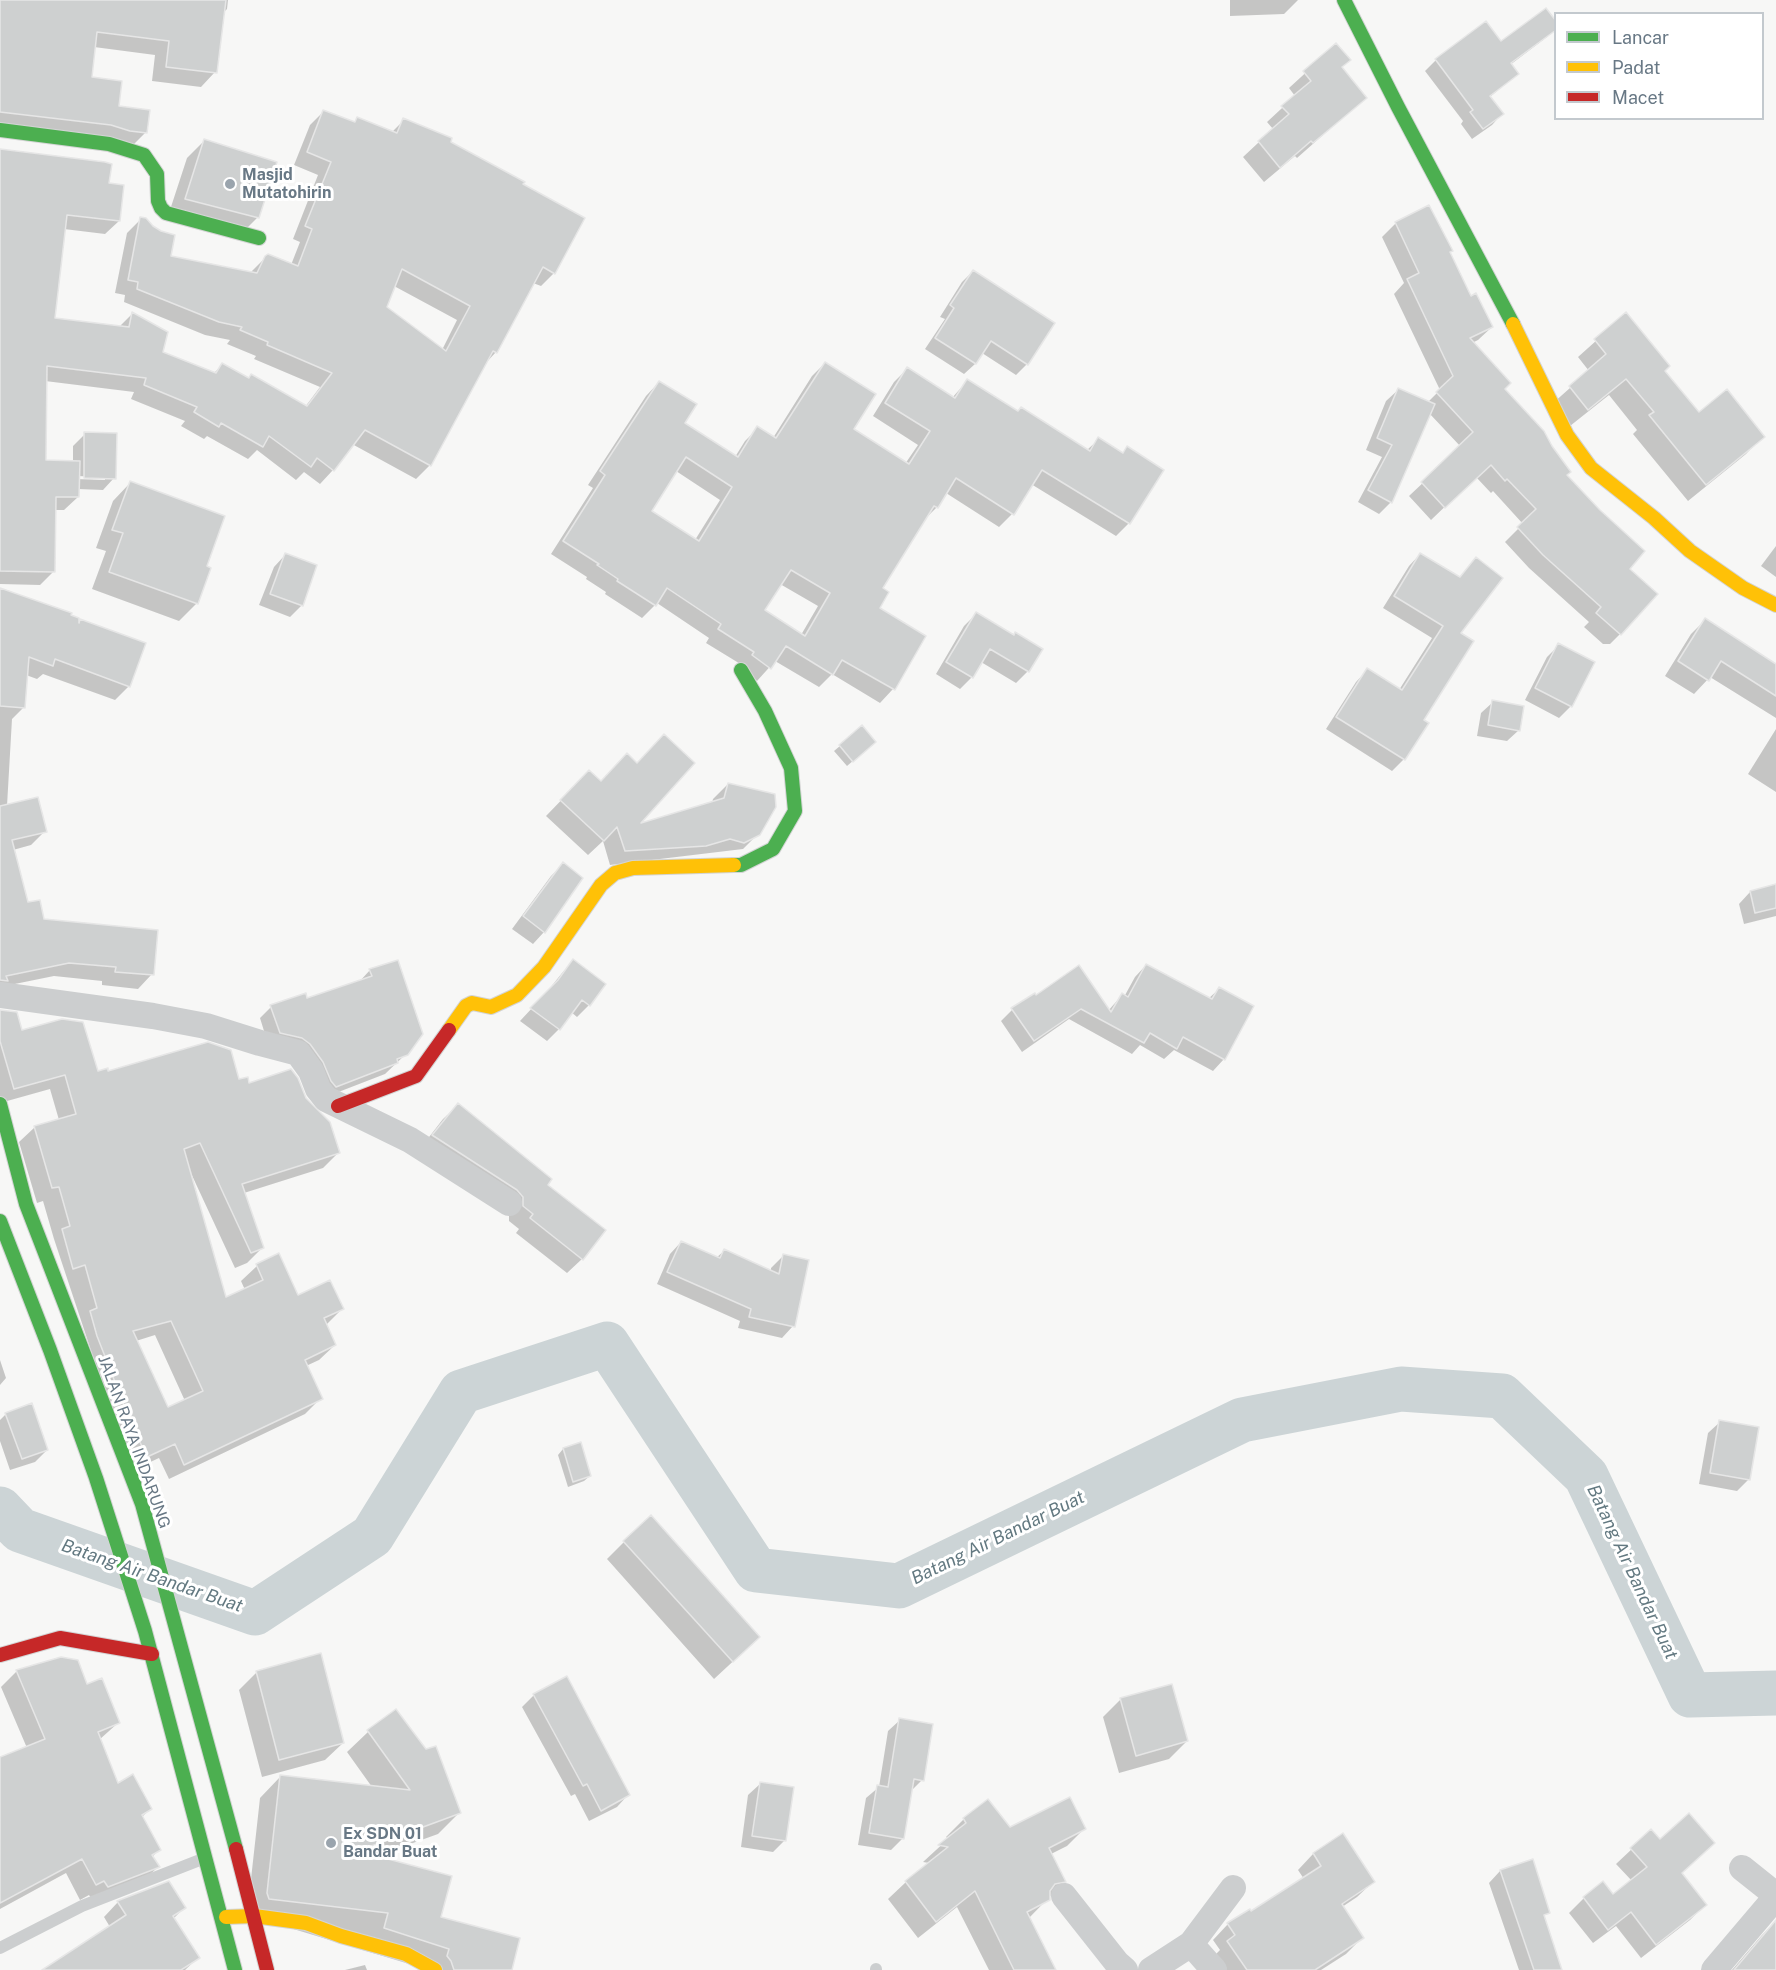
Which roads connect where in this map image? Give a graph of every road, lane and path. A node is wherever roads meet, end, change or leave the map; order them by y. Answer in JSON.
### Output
{"nodes":[{"id":1,"x":1344,"y":0,"type":"edge"},
{"id":2,"x":0,"y":130,"type":"edge"},
{"id":3,"x":259,"y":238,"type":"dead end"},
{"id":4,"x":1776,"y":605,"type":"edge"},
{"id":5,"x":741,"y":670,"type":"dead end"},
{"id":6,"x":0,"y":995,"type":"edge"},
{"id":7,"x":0,"y":1104,"type":"edge"},
{"id":8,"x":338,"y":1106,"type":"junction"},
{"id":9,"x":509,"y":1203,"type":"dead end"},
{"id":10,"x":0,"y":1221,"type":"edge"},
{"id":11,"x":152,"y":1653,"type":"junction"},
{"id":12,"x":0,"y":1655,"type":"edge"},
{"id":13,"x":206,"y":1858,"type":"junction"},
{"id":14,"x":1742,"y":1868,"type":"dead end"},
{"id":15,"x":1233,"y":1888,"type":"dead end"},
{"id":16,"x":1064,"y":1896,"type":"dead end"},
{"id":17,"x":1776,"y":1896,"type":"edge"},
{"id":18,"x":254,"y":1916,"type":"junction"},
{"id":19,"x":221,"y":1917,"type":"junction"},
{"id":20,"x":1191,"y":1944,"type":"junction"},
{"id":21,"x":0,"y":1948,"type":"edge"},
{"id":22,"x":235,"y":1970,"type":"edge"},
{"id":23,"x":267,"y":1970,"type":"edge"},
{"id":24,"x":435,"y":1970,"type":"edge"},
{"id":25,"x":1125,"y":1970,"type":"edge"},
{"id":26,"x":1151,"y":1970,"type":"edge"},
{"id":27,"x":1214,"y":1970,"type":"edge"},
{"id":28,"x":1714,"y":1970,"type":"edge"}],
"edges":[{"from":1,"to":4,"type":"main road"},
{"from":2,"to":3,"type":"main road"},
{"from":5,"to":8,"type":"main road"},
{"from":6,"to":8,"type":"street"},
{"from":7,"to":18,"type":"main road","name":"JALAN RAYA INDARUNG"},
{"from":8,"to":9,"type":"street"},
{"from":10,"to":11,"type":"main road"},
{"from":11,"to":12,"type":"main road"},
{"from":11,"to":13,"type":"main road"},
{"from":13,"to":19,"type":"main road"},
{"from":13,"to":21,"type":"lane"},
{"from":14,"to":17,"type":"street"},
{"from":15,"to":20,"type":"street"},
{"from":16,"to":25,"type":"street"},
{"from":17,"to":28,"type":"street"},
{"from":18,"to":19,"type":"main road"},
{"from":18,"to":23,"type":"main road","name":"JALAN RAYA INDARUNG"},
{"from":18,"to":24,"type":"main road"},
{"from":19,"to":22,"type":"main road"},
{"from":20,"to":26,"type":"street"},
{"from":20,"to":27,"type":"street"}]}
